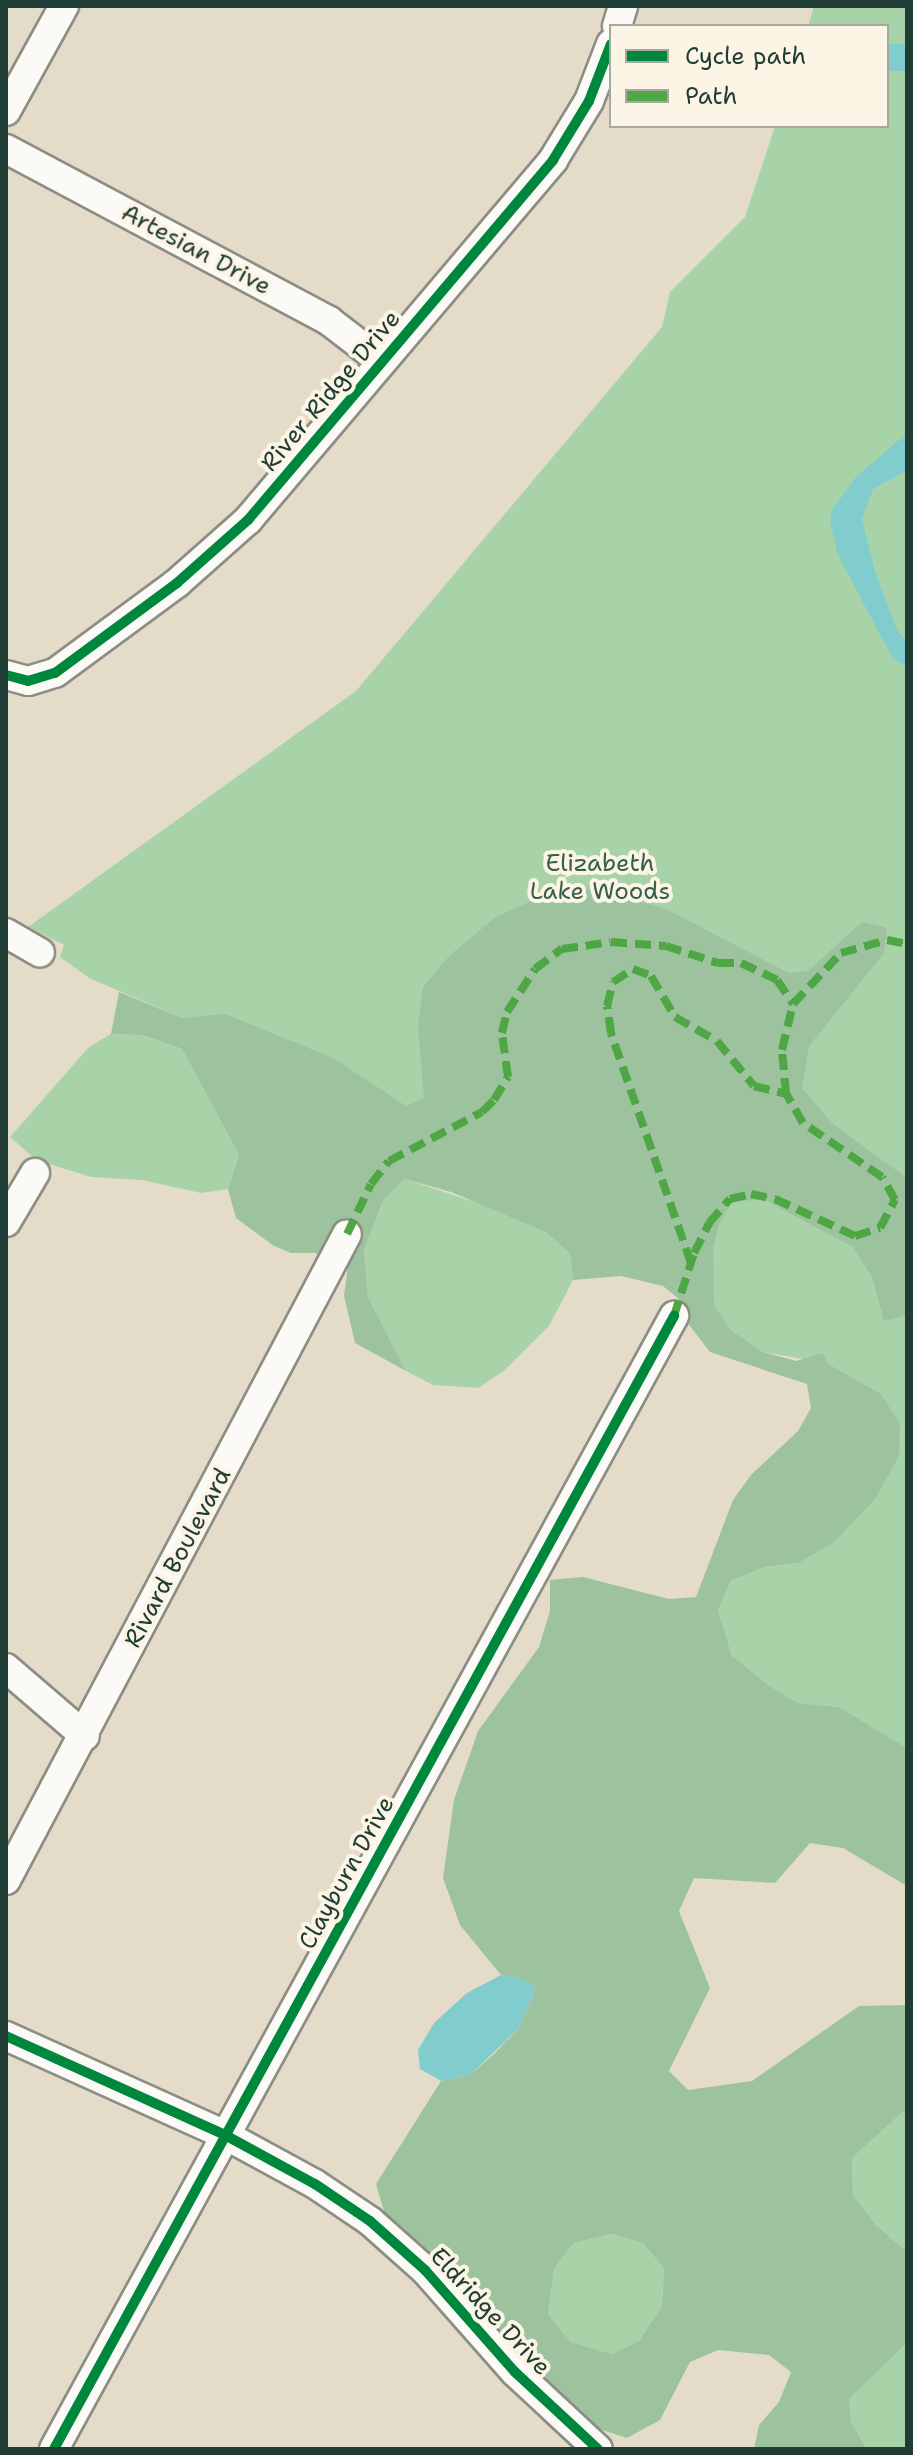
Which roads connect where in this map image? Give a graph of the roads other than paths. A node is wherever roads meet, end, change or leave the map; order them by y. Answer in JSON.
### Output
{"nodes":[{"id":1,"x":64,"y":6,"type":"edge"},
{"id":2,"x":609,"y":49,"type":"edge"},
{"id":3,"x":6,"y":111,"type":"edge"},
{"id":4,"x":6,"y":149,"type":"edge"},
{"id":5,"x":380,"y":360,"type":"junction"},
{"id":6,"x":6,"y":675,"type":"edge"},
{"id":7,"x":6,"y":933,"type":"edge"},
{"id":8,"x":40,"y":953,"type":"dead end"},
{"id":9,"x":35,"y":1173,"type":"dead end"},
{"id":10,"x":6,"y":1222,"type":"edge"},
{"id":11,"x":347,"y":1234,"type":"dead end"},
{"id":12,"x":674,"y":1316,"type":"dead end"},
{"id":13,"x":6,"y":1668,"type":"edge"},
{"id":14,"x":85,"y":1736,"type":"junction"},
{"id":15,"x":6,"y":1880,"type":"edge"},
{"id":16,"x":6,"y":2036,"type":"edge"},
{"id":17,"x":225,"y":2135,"type":"junction"},
{"id":18,"x":54,"y":2449,"type":"edge"},
{"id":19,"x":598,"y":2449,"type":"edge"}],
"edges":[{"from":1,"to":3,"type":"street"},
{"from":2,"to":5,"type":"street","name":"River Ridge Drive"},
{"from":4,"to":5,"type":"street","name":"Artesian Drive"},
{"from":5,"to":6,"type":"street","name":"River Ridge Drive"},
{"from":7,"to":8,"type":"street"},
{"from":9,"to":10,"type":"street"},
{"from":11,"to":14,"type":"street","name":"Rivard Boulevard"},
{"from":12,"to":17,"type":"street","name":"Clayburn Drive"},
{"from":13,"to":14,"type":"street"},
{"from":14,"to":15,"type":"street","name":"Rivard Boulevard"},
{"from":16,"to":17,"type":"street","name":"Eldridge Drive"},
{"from":17,"to":18,"type":"street","name":"Clayburn Drive"},
{"from":17,"to":19,"type":"street","name":"Eldridge Drive"}]}
